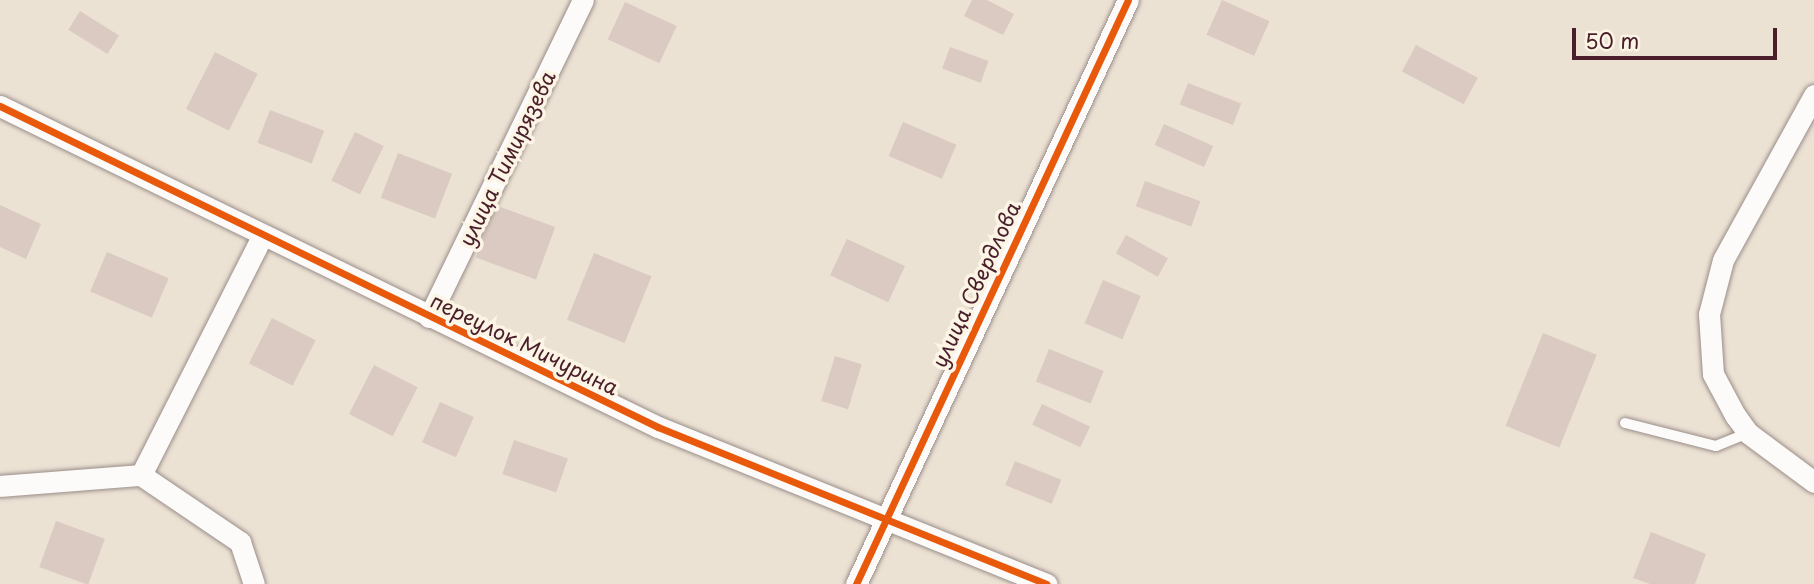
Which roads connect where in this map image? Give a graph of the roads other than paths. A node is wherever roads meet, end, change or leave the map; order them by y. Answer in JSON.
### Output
{"nodes":[{"id":1,"x":583,"y":0,"type":"edge"},
{"id":2,"x":1128,"y":0,"type":"edge"},
{"id":3,"x":1814,"y":95,"type":"edge"},
{"id":4,"x":0,"y":106,"type":"edge"},
{"id":5,"x":263,"y":234,"type":"junction"},
{"id":6,"x":429,"y":317,"type":"junction"},
{"id":7,"x":1625,"y":423,"type":"dead end"},
{"id":8,"x":1748,"y":433,"type":"junction"},
{"id":9,"x":141,"y":475,"type":"junction"},
{"id":10,"x":1814,"y":482,"type":"edge"},
{"id":11,"x":0,"y":486,"type":"edge"},
{"id":12,"x":884,"y":520,"type":"junction"},
{"id":13,"x":254,"y":584,"type":"edge"},
{"id":14,"x":856,"y":584,"type":"edge"},
{"id":15,"x":1047,"y":584,"type":"edge"}],
"edges":[{"from":1,"to":6,"type":"street","name":"улица Тимирязева"},
{"from":2,"to":12,"type":"street","name":"улица Свердлова"},
{"from":3,"to":8,"type":"street"},
{"from":4,"to":5,"type":"street","name":"переулок Мичурина"},
{"from":5,"to":6,"type":"street","name":"переулок Мичурина"},
{"from":5,"to":9,"type":"street"},
{"from":6,"to":12,"type":"street","name":"переулок Мичурина"},
{"from":7,"to":8,"type":"lane"},
{"from":8,"to":10,"type":"street"},
{"from":9,"to":11,"type":"street"},
{"from":9,"to":13,"type":"street"},
{"from":12,"to":14,"type":"street","name":"улица Свердлова"},
{"from":12,"to":15,"type":"street","name":"переулок Мичурина"}]}
